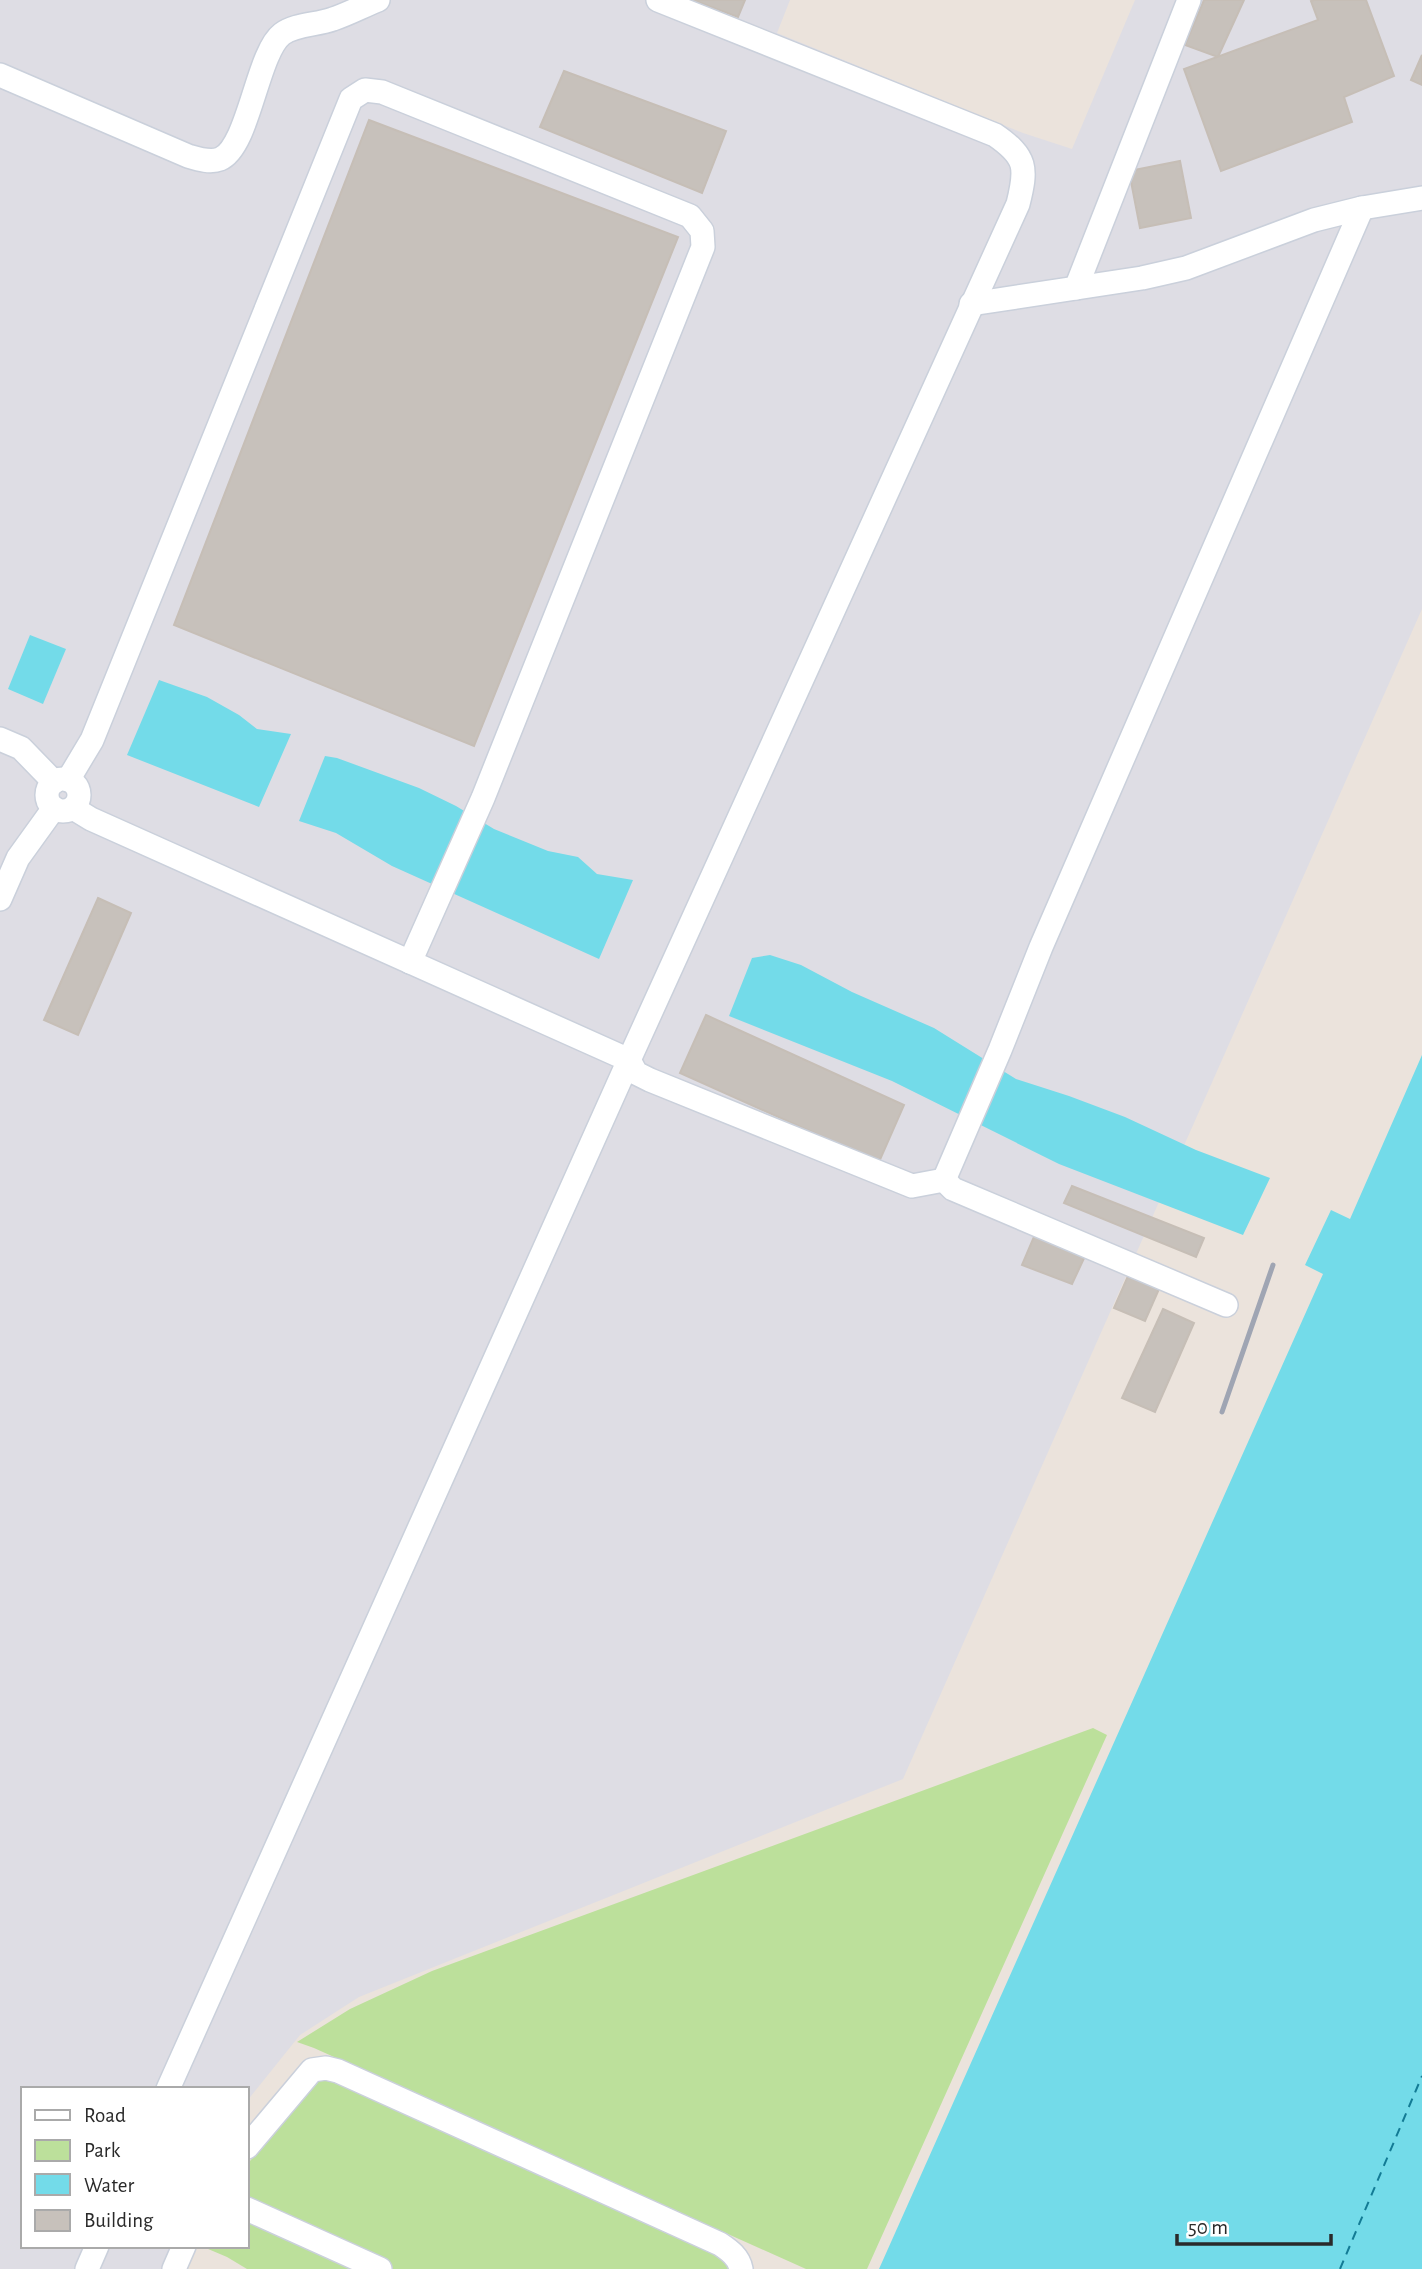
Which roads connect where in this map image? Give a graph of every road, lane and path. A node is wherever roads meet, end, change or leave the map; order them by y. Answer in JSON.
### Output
{"nodes":[{"id":1,"x":378,"y":0,"type":"edge"},
{"id":2,"x":658,"y":0,"type":"edge"},
{"id":3,"x":1189,"y":0,"type":"edge"},
{"id":4,"x":0,"y":75,"type":"edge"},
{"id":5,"x":1422,"y":198,"type":"edge"},
{"id":6,"x":1362,"y":208,"type":"junction"},
{"id":7,"x":1076,"y":288,"type":"junction"},
{"id":8,"x":971,"y":304,"type":"junction"},
{"id":9,"x":0,"y":739,"type":"edge"},
{"id":10,"x":61,"y":781,"type":"junction"},
{"id":11,"x":63,"y":808,"type":"junction"},
{"id":12,"x":0,"y":899,"type":"edge"},
{"id":13,"x":410,"y":962,"type":"junction"},
{"id":14,"x":629,"y":1060,"type":"junction"},
{"id":15,"x":944,"y":1180,"type":"junction"},
{"id":16,"x":1226,"y":1305,"type":"dead end"},
{"id":17,"x":169,"y":2087,"type":"edge"},
{"id":18,"x":248,"y":2146,"type":"edge"},
{"id":19,"x":248,"y":2209,"type":"edge"},
{"id":20,"x":96,"y":2248,"type":"edge"},
{"id":21,"x":183,"y":2248,"type":"edge"},
{"id":22,"x":87,"y":2269,"type":"edge"},
{"id":23,"x":174,"y":2269,"type":"edge"},
{"id":24,"x":380,"y":2269,"type":"edge"},
{"id":25,"x":741,"y":2269,"type":"edge"}],
"edges":[{"from":1,"to":4,"type":"lane"},
{"from":2,"to":8,"type":"lane"},
{"from":3,"to":7,"type":"lane"},
{"from":5,"to":6,"type":"lane"},
{"from":6,"to":7,"type":"lane"},
{"from":6,"to":15,"type":"lane"},
{"from":7,"to":8,"type":"lane"},
{"from":8,"to":14,"type":"lane"},
{"from":9,"to":10,"type":"lane"},
{"from":10,"to":11,"type":"lane"},
{"from":10,"to":13,"type":"lane"},
{"from":11,"to":12,"type":"lane"},
{"from":11,"to":13,"type":"lane"},
{"from":13,"to":14,"type":"lane"},
{"from":14,"to":15,"type":"lane"},
{"from":14,"to":17,"type":"lane"},
{"from":15,"to":16,"type":"lane"},
{"from":18,"to":25,"type":"lane"},
{"from":19,"to":24,"type":"lane"},
{"from":20,"to":22,"type":"lane"},
{"from":21,"to":23,"type":"lane"}]}
